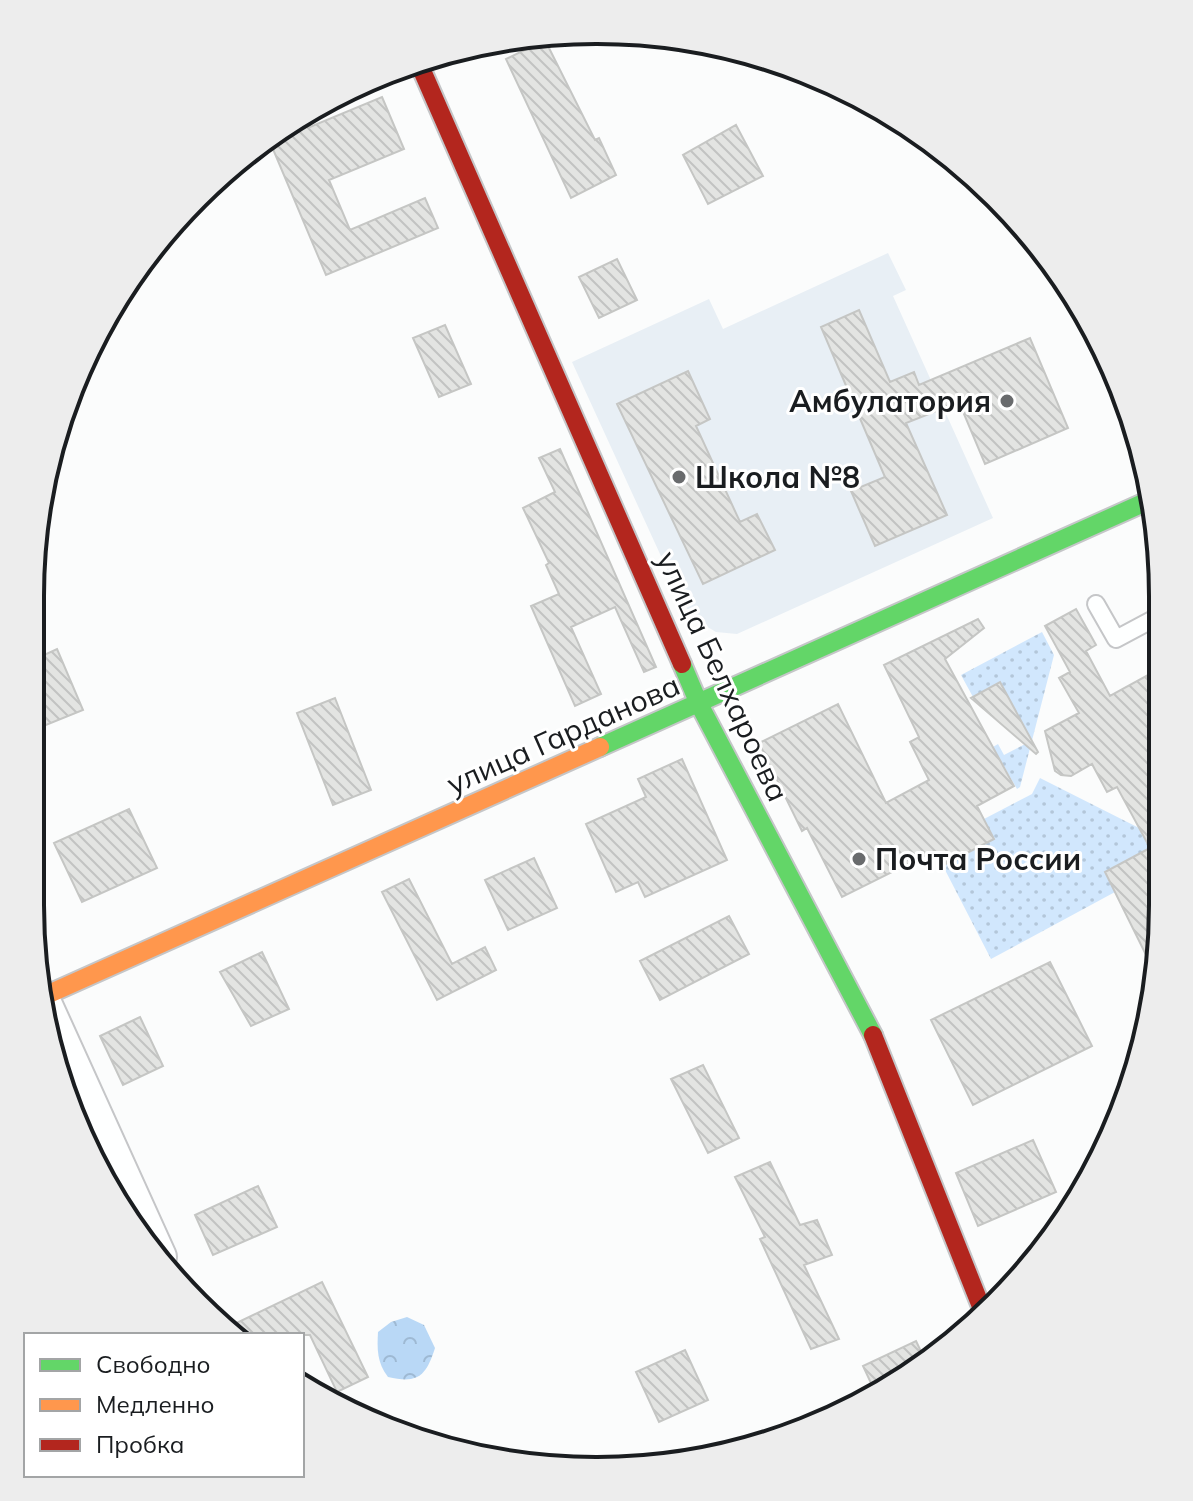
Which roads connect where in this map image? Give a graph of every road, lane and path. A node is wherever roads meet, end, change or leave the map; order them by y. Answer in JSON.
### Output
{"nodes":[{"id":1,"x":423,"y":72,"type":"edge"},
{"id":2,"x":1141,"y":504,"type":"edge"},
{"id":3,"x":1096,"y":604,"type":"dead end"},
{"id":4,"x":1149,"y":621,"type":"edge"},
{"id":5,"x":699,"y":704,"type":"junction"},
{"id":6,"x":52,"y":995,"type":"edge"},
{"id":7,"x":62,"y":1044,"type":"edge"},
{"id":8,"x":140,"y":1216,"type":"edge"},
{"id":9,"x":979,"y":1302,"type":"edge"}],
"edges":[{"from":1,"to":5,"type":"street","name":"улица Белхароева"},
{"from":2,"to":5,"type":"street","name":"улица Гарданова"},
{"from":3,"to":4,"type":"lane"},
{"from":5,"to":6,"type":"street","name":"улица Гарданова"},
{"from":5,"to":9,"type":"street","name":"улица Белхароева"},
{"from":7,"to":8,"type":"street"}]}
